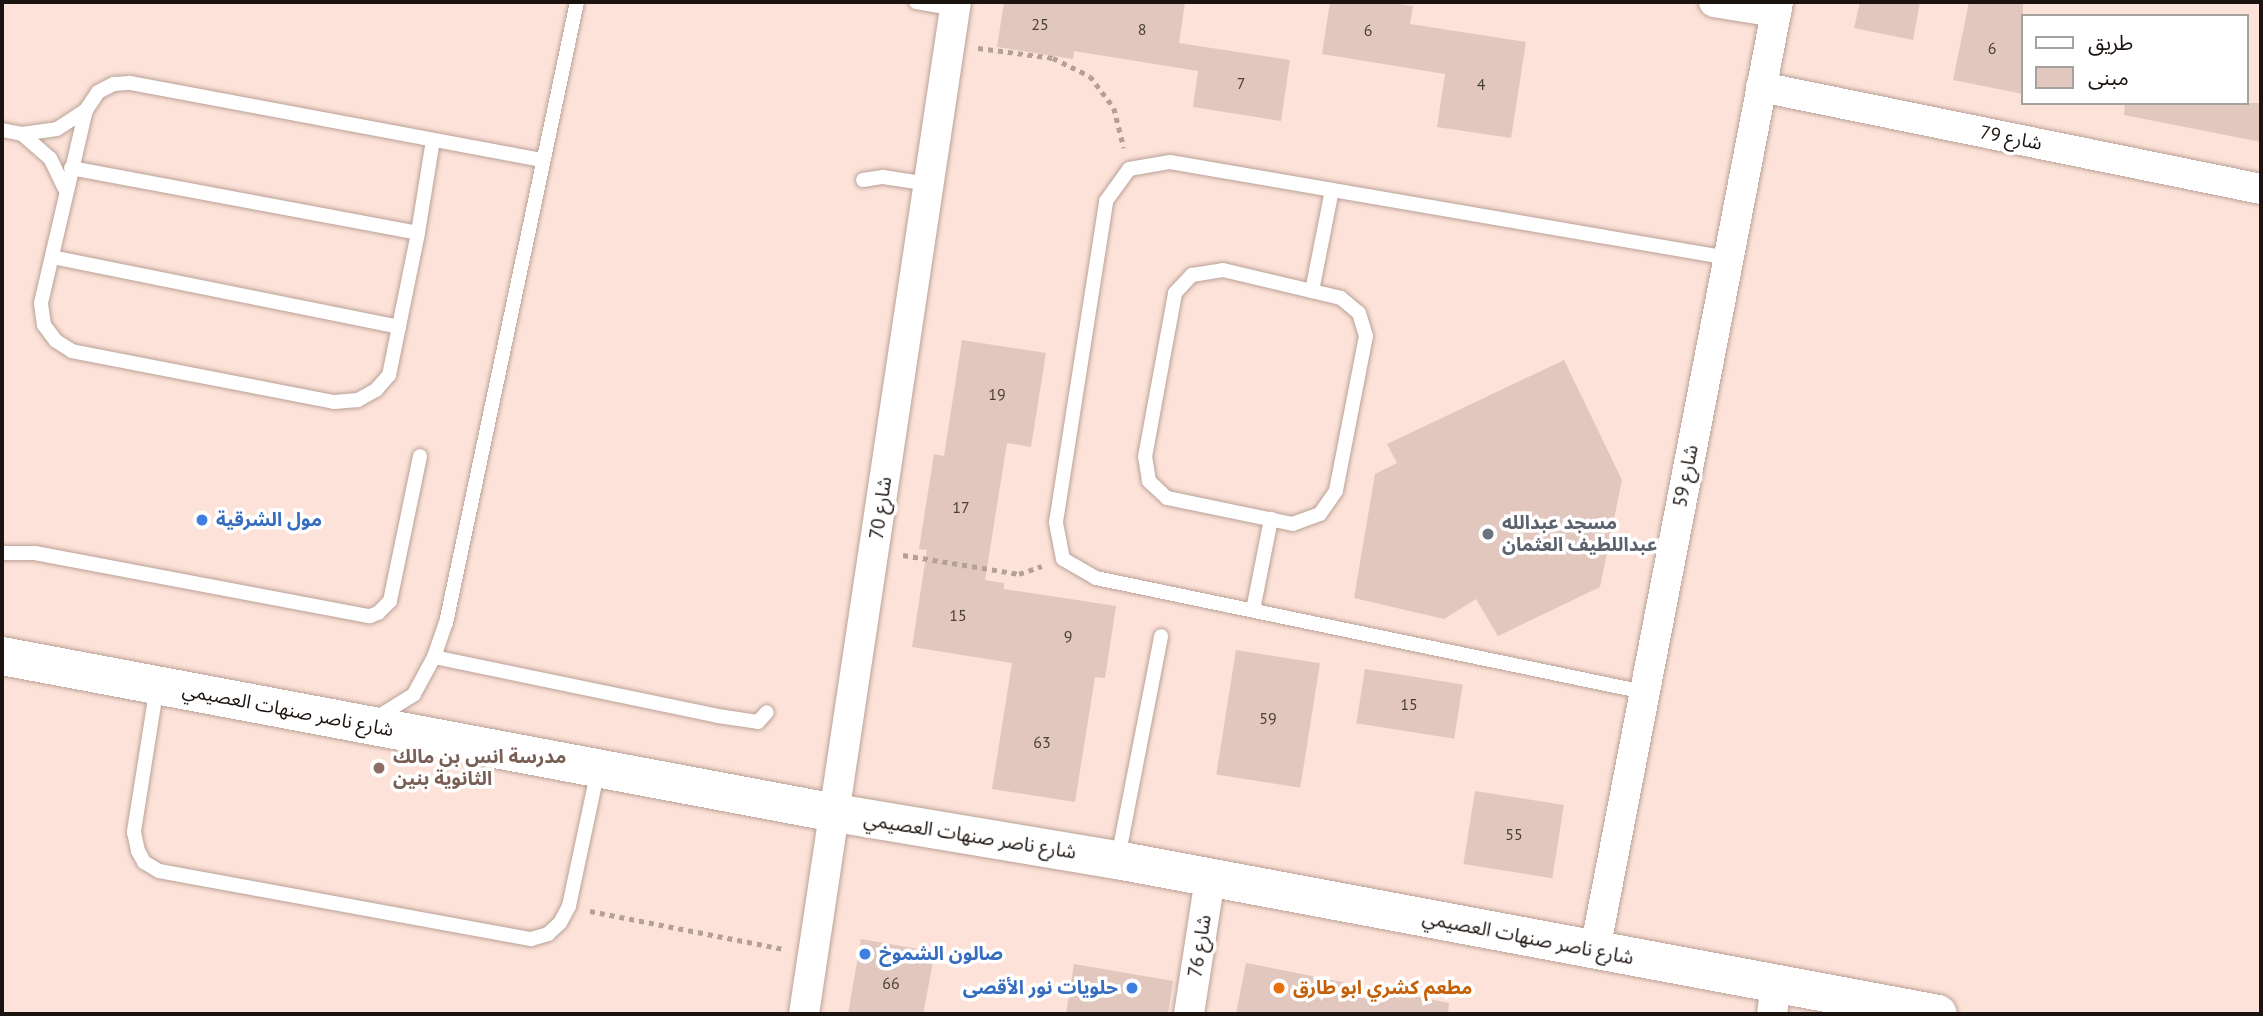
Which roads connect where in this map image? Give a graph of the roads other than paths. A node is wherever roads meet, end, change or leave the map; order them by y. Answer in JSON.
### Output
{"nodes":[{"id":1,"x":577,"y":2,"type":"edge"},
{"id":2,"x":916,"y":2,"type":"edge"},
{"id":3,"x":1714,"y":2,"type":"edge"},
{"id":4,"x":956,"y":6,"type":"edge"},
{"id":5,"x":1777,"y":7,"type":"edge"},
{"id":6,"x":1761,"y":87,"type":"junction"},
{"id":7,"x":86,"y":110,"type":"junction"},
{"id":8,"x":2,"y":130,"type":"edge"},
{"id":9,"x":22,"y":134,"type":"junction"},
{"id":10,"x":433,"y":140,"type":"junction"},
{"id":11,"x":541,"y":160,"type":"junction"},
{"id":12,"x":71,"y":169,"type":"junction"},
{"id":13,"x":863,"y":180,"type":"dead end"},
{"id":14,"x":929,"y":184,"type":"junction"},
{"id":15,"x":2261,"y":189,"type":"edge"},
{"id":16,"x":1332,"y":190,"type":"junction"},
{"id":17,"x":66,"y":192,"type":"junction"},
{"id":18,"x":418,"y":233,"type":"junction"},
{"id":19,"x":51,"y":257,"type":"junction"},
{"id":20,"x":1728,"y":258,"type":"junction"},
{"id":21,"x":1312,"y":290,"type":"junction"},
{"id":22,"x":399,"y":327,"type":"junction"},
{"id":23,"x":420,"y":456,"type":"dead end"},
{"id":24,"x":1270,"y":519,"type":"junction"},
{"id":25,"x":2,"y":553,"type":"edge"},
{"id":26,"x":1253,"y":610,"type":"junction"},
{"id":27,"x":1160,"y":636,"type":"dead end"},
{"id":28,"x":2,"y":656,"type":"edge"},
{"id":29,"x":434,"y":657,"type":"junction"},
{"id":30,"x":157,"y":685,"type":"junction"},
{"id":31,"x":1644,"y":692,"type":"junction"},
{"id":32,"x":767,"y":712,"type":"dead end"},
{"id":33,"x":351,"y":722,"type":"junction"},
{"id":34,"x":598,"y":768,"type":"junction"},
{"id":35,"x":835,"y":813,"type":"junction"},
{"id":36,"x":1118,"y":860,"type":"junction"},
{"id":37,"x":1210,"y":878,"type":"junction"},
{"id":38,"x":1595,"y":950,"type":"junction"},
{"id":39,"x":1774,"y":999,"type":"edge"},
{"id":40,"x":804,"y":1014,"type":"edge"},
{"id":41,"x":1189,"y":1014,"type":"edge"},
{"id":42,"x":1938,"y":1014,"type":"edge"}],
"edges":[{"from":1,"to":11,"type":"lane"},
{"from":2,"to":4,"type":"lane"},
{"from":3,"to":5,"type":"street"},
{"from":4,"to":14,"type":"street","name":"شارع 70"},
{"from":5,"to":6,"type":"street","name":"شارع 59"},
{"from":6,"to":15,"type":"street","name":"شارع 79"},
{"from":6,"to":20,"type":"street","name":"شارع 59"},
{"from":7,"to":9,"type":"lane"},
{"from":7,"to":10,"type":"lane"},
{"from":7,"to":12,"type":"lane"},
{"from":8,"to":9,"type":"lane"},
{"from":9,"to":17,"type":"lane"},
{"from":10,"to":11,"type":"lane"},
{"from":10,"to":18,"type":"lane"},
{"from":11,"to":29,"type":"lane"},
{"from":12,"to":17,"type":"lane"},
{"from":12,"to":18,"type":"lane"},
{"from":13,"to":14,"type":"lane"},
{"from":14,"to":35,"type":"street","name":"شارع 70"},
{"from":16,"to":20,"type":"lane"},
{"from":16,"to":21,"type":"lane"},
{"from":16,"to":26,"type":"lane"},
{"from":17,"to":19,"type":"lane"},
{"from":18,"to":22,"type":"lane"},
{"from":19,"to":22,"type":"lane"},
{"from":19,"to":22,"type":"lane"},
{"from":20,"to":31,"type":"street","name":"شارع 59"},
{"from":21,"to":24,"type":"lane"},
{"from":21,"to":24,"type":"lane"},
{"from":23,"to":25,"type":"lane"},
{"from":24,"to":26,"type":"lane"},
{"from":26,"to":31,"type":"lane"},
{"from":27,"to":36,"type":"lane"},
{"from":28,"to":30,"type":"street","name":"شارع ناصر صنهات العصيمي"},
{"from":29,"to":32,"type":"lane"},
{"from":29,"to":33,"type":"lane"},
{"from":30,"to":33,"type":"street","name":"شارع ناصر صنهات العصيمي"},
{"from":30,"to":34,"type":"lane"},
{"from":31,"to":38,"type":"street","name":"شارع 59"},
{"from":33,"to":34,"type":"street","name":"شارع ناصر صنهات العصيمي"},
{"from":34,"to":35,"type":"street","name":"شارع ناصر صنهات العصيمي"},
{"from":35,"to":36,"type":"street","name":"شارع ناصر صنهات العصيمي"},
{"from":35,"to":40,"type":"street","name":"شارع 70"},
{"from":36,"to":37,"type":"street","name":"شارع ناصر صنهات العصيمي"},
{"from":37,"to":38,"type":"street","name":"شارع ناصر صنهات العصيمي"},
{"from":37,"to":41,"type":"street","name":"شارع 76"},
{"from":38,"to":39,"type":"street","name":"شارع ناصر صنهات العصيمي"},
{"from":39,"to":42,"type":"street","name":"شارع ناصر صنهات العصيمي"}]}
